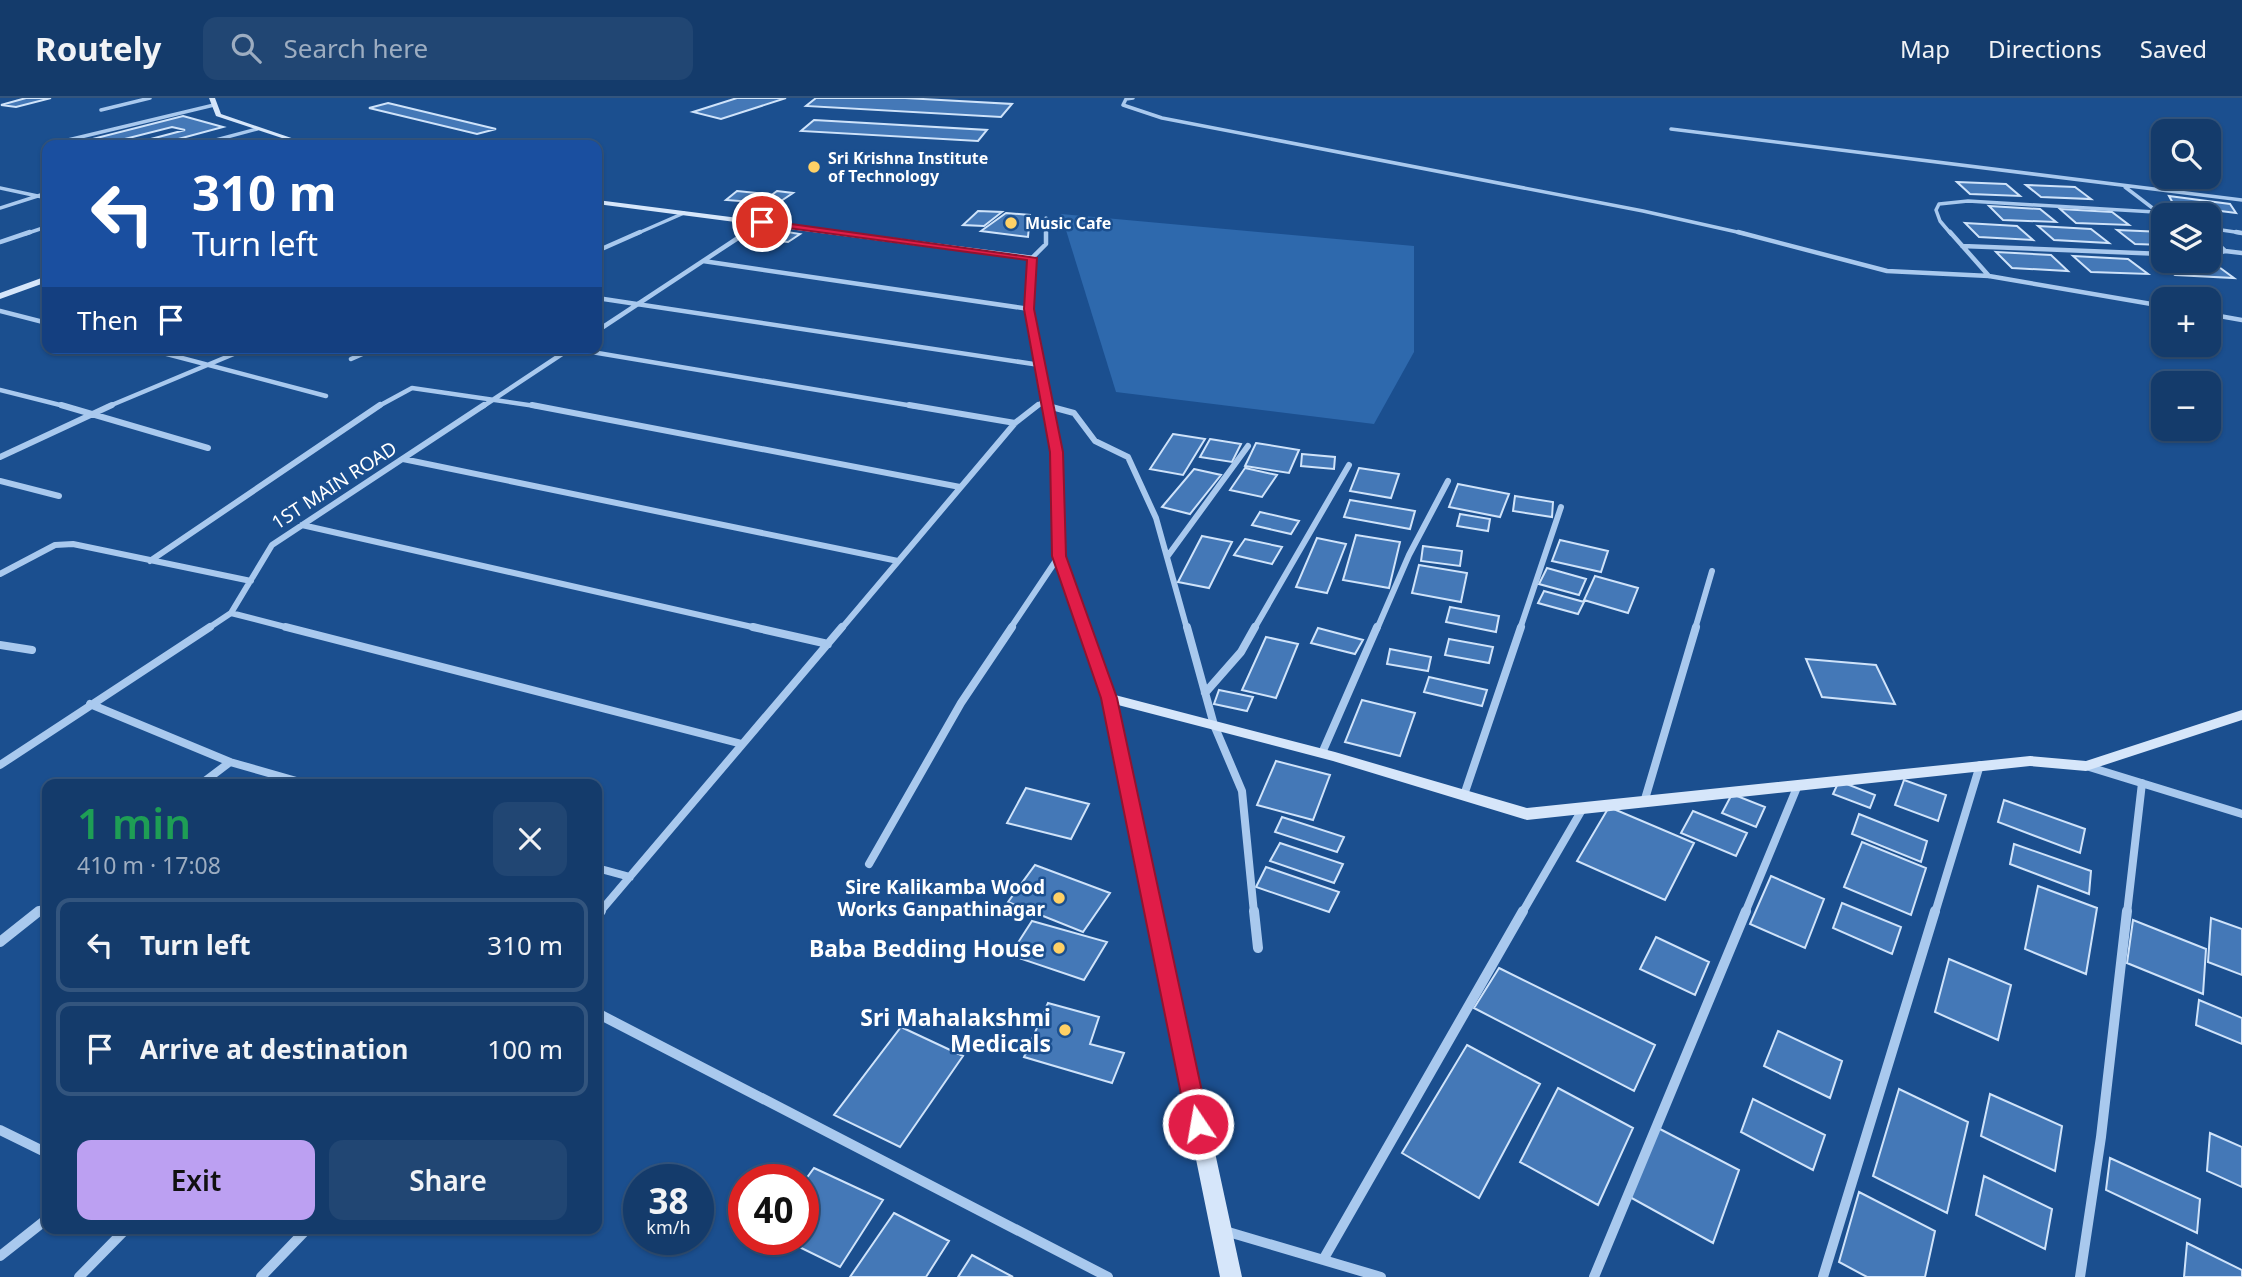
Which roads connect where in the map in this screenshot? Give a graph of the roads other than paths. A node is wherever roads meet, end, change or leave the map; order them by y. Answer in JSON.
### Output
{"nodes":[{"id":1,"x":150,"y":98,"type":"edge"},
{"id":2,"x":1133,"y":98,"type":"edge"},
{"id":3,"x":213,"y":101,"type":"edge"},
{"id":4,"x":101,"y":110,"type":"dead end"},
{"id":5,"x":257,"y":129,"type":"junction"},
{"id":6,"x":1671,"y":129,"type":"dead end"},
{"id":7,"x":68,"y":140,"type":"dead end"},
{"id":8,"x":216,"y":140,"type":"edge"},
{"id":9,"x":292,"y":140,"type":"edge"},
{"id":10,"x":2124,"y":186,"type":"junction"},
{"id":11,"x":0,"y":188,"type":"edge"},
{"id":12,"x":42,"y":195,"type":"edge"},
{"id":13,"x":38,"y":196,"type":"junction"},
{"id":14,"x":42,"y":197,"type":"edge"},
{"id":15,"x":2242,"y":200,"type":"edge"},
{"id":16,"x":602,"y":204,"type":"edge"},
{"id":17,"x":0,"y":208,"type":"edge"},
{"id":18,"x":2151,"y":209,"type":"edge"},
{"id":19,"x":2151,"y":212,"type":"edge"},
{"id":20,"x":684,"y":213,"type":"junction"},
{"id":21,"x":1046,"y":218,"type":"dead end"},
{"id":22,"x":762,"y":222,"type":"junction"},
{"id":23,"x":42,"y":228,"type":"edge"},
{"id":24,"x":2221,"y":230,"type":"edge"},
{"id":25,"x":2242,"y":233,"type":"edge"},
{"id":26,"x":0,"y":242,"type":"edge"},
{"id":27,"x":1962,"y":246,"type":"junction"},
{"id":28,"x":2221,"y":247,"type":"edge"},
{"id":29,"x":602,"y":249,"type":"edge"},
{"id":30,"x":2225,"y":251,"type":"junction"},
{"id":31,"x":2221,"y":252,"type":"edge"},
{"id":32,"x":2242,"y":253,"type":"edge"},
{"id":33,"x":2151,"y":254,"type":"edge"},
{"id":34,"x":1032,"y":258,"type":"junction"},
{"id":35,"x":703,"y":261,"type":"junction"},
{"id":36,"x":1989,"y":276,"type":"junction"},
{"id":37,"x":42,"y":281,"type":"edge"},
{"id":38,"x":2,"y":294,"type":"edge"},
{"id":39,"x":602,"y":299,"type":"edge"},
{"id":40,"x":638,"y":304,"type":"junction"},
{"id":41,"x":2151,"y":304,"type":"edge"},
{"id":42,"x":1029,"y":309,"type":"junction"},
{"id":43,"x":0,"y":311,"type":"edge"},
{"id":44,"x":2221,"y":316,"type":"edge"},
{"id":45,"x":2242,"y":320,"type":"edge"},
{"id":46,"x":42,"y":322,"type":"edge"},
{"id":47,"x":602,"y":328,"type":"edge"},
{"id":48,"x":602,"y":353,"type":"edge"},
{"id":49,"x":166,"y":354,"type":"edge"},
{"id":50,"x":234,"y":354,"type":"edge"},
{"id":51,"x":362,"y":354,"type":"edge"},
{"id":52,"x":561,"y":354,"type":"edge"},
{"id":53,"x":351,"y":359,"type":"dead end"},
{"id":54,"x":207,"y":365,"type":"junction"},
{"id":55,"x":1040,"y":365,"type":"junction"},
{"id":56,"x":0,"y":390,"type":"edge"},
{"id":57,"x":326,"y":396,"type":"dead end"},
{"id":58,"x":495,"y":398,"type":"junction"},
{"id":59,"x":1047,"y":403,"type":"junction"},
{"id":60,"x":93,"y":413,"type":"junction"},
{"id":61,"x":1015,"y":423,"type":"junction"},
{"id":62,"x":1248,"y":446,"type":"dead end"},
{"id":63,"x":208,"y":448,"type":"dead end"},
{"id":64,"x":0,"y":457,"type":"edge"},
{"id":65,"x":403,"y":459,"type":"junction"},
{"id":66,"x":1349,"y":465,"type":"dead end"},
{"id":67,"x":0,"y":481,"type":"edge"},
{"id":68,"x":1447,"y":481,"type":"dead end"},
{"id":69,"x":960,"y":487,"type":"junction"},
{"id":70,"x":59,"y":496,"type":"dead end"},
{"id":71,"x":1561,"y":507,"type":"dead end"},
{"id":72,"x":302,"y":525,"type":"junction"},
{"id":73,"x":1059,"y":556,"type":"junction"},
{"id":74,"x":1167,"y":557,"type":"junction"},
{"id":75,"x":150,"y":561,"type":"junction"},
{"id":76,"x":898,"y":561,"type":"junction"},
{"id":77,"x":1712,"y":571,"type":"dead end"},
{"id":78,"x":0,"y":574,"type":"edge"},
{"id":79,"x":251,"y":581,"type":"junction"},
{"id":80,"x":231,"y":613,"type":"junction"},
{"id":81,"x":828,"y":644,"type":"junction"},
{"id":82,"x":0,"y":645,"type":"edge"},
{"id":83,"x":32,"y":650,"type":"dead end"},
{"id":84,"x":1205,"y":693,"type":"junction"},
{"id":85,"x":1109,"y":698,"type":"junction"},
{"id":86,"x":90,"y":704,"type":"junction"},
{"id":87,"x":2242,"y":715,"type":"edge"},
{"id":88,"x":1214,"y":725,"type":"junction"},
{"id":89,"x":742,"y":744,"type":"junction"},
{"id":90,"x":1321,"y":753,"type":"junction"},
{"id":91,"x":230,"y":762,"type":"junction"},
{"id":92,"x":0,"y":765,"type":"edge"},
{"id":93,"x":1980,"y":765,"type":"junction"},
{"id":94,"x":2086,"y":766,"type":"junction"},
{"id":95,"x":208,"y":779,"type":"edge"},
{"id":96,"x":290,"y":779,"type":"edge"},
{"id":97,"x":2142,"y":783,"type":"junction"},
{"id":98,"x":1798,"y":785,"type":"junction"},
{"id":99,"x":1464,"y":795,"type":"junction"},
{"id":100,"x":1645,"y":799,"type":"junction"},
{"id":101,"x":1583,"y":808,"type":"junction"},
{"id":102,"x":2242,"y":814,"type":"edge"},
{"id":103,"x":869,"y":864,"type":"dead end"},
{"id":104,"x":602,"y":869,"type":"edge"},
{"id":105,"x":630,"y":877,"type":"junction"},
{"id":106,"x":42,"y":909,"type":"edge"},
{"id":107,"x":602,"y":910,"type":"edge"},
{"id":108,"x":0,"y":942,"type":"edge"},
{"id":109,"x":1258,"y":948,"type":"dead end"},
{"id":110,"x":602,"y":1016,"type":"edge"},
{"id":111,"x":0,"y":1130,"type":"edge"},
{"id":112,"x":42,"y":1151,"type":"edge"},
{"id":113,"x":42,"y":1223,"type":"edge"},
{"id":114,"x":1221,"y":1230,"type":"junction"},
{"id":115,"x":121,"y":1234,"type":"edge"},
{"id":116,"x":302,"y":1234,"type":"edge"},
{"id":117,"x":0,"y":1256,"type":"edge"},
{"id":118,"x":1323,"y":1261,"type":"junction"},
{"id":119,"x":79,"y":1277,"type":"edge"},
{"id":120,"x":261,"y":1277,"type":"edge"},
{"id":121,"x":1108,"y":1277,"type":"edge"},
{"id":122,"x":1231,"y":1277,"type":"edge"},
{"id":123,"x":1381,"y":1277,"type":"edge"},
{"id":124,"x":1594,"y":1277,"type":"edge"},
{"id":125,"x":1823,"y":1277,"type":"edge"},
{"id":126,"x":2080,"y":1277,"type":"edge"}],
"edges":[{"from":1,"to":4,"type":"street"},
{"from":2,"to":36,"type":"street"},
{"from":3,"to":5,"type":"street"},
{"from":3,"to":7,"type":"street"},
{"from":5,"to":8,"type":"street"},
{"from":5,"to":9,"type":"street"},
{"from":6,"to":10,"type":"street"},
{"from":10,"to":15,"type":"street"},
{"from":10,"to":18,"type":"street"},
{"from":11,"to":13,"type":"street"},
{"from":12,"to":13,"type":"street"},
{"from":13,"to":14,"type":"street"},
{"from":13,"to":17,"type":"street"},
{"from":16,"to":20,"type":"street"},
{"from":19,"to":27,"type":"street"},
{"from":20,"to":22,"type":"street"},
{"from":20,"to":29,"type":"street"},
{"from":21,"to":34,"type":"street"},
{"from":22,"to":34,"type":"street"},
{"from":22,"to":35,"type":"street"},
{"from":23,"to":26,"type":"street"},
{"from":24,"to":25,"type":"street"},
{"from":27,"to":33,"type":"street"},
{"from":27,"to":36,"type":"street"},
{"from":28,"to":30,"type":"street"},
{"from":30,"to":31,"type":"street"},
{"from":30,"to":32,"type":"street"},
{"from":34,"to":42,"type":"street"},
{"from":35,"to":40,"type":"street"},
{"from":35,"to":42,"type":"street"},
{"from":36,"to":41,"type":"street"},
{"from":37,"to":38,"type":"street"},
{"from":39,"to":40,"type":"street"},
{"from":40,"to":47,"type":"street"},
{"from":40,"to":55,"type":"street"},
{"from":42,"to":55,"type":"street"},
{"from":43,"to":46,"type":"street"},
{"from":44,"to":45,"type":"street"},
{"from":48,"to":61,"type":"street"},
{"from":49,"to":54,"type":"street"},
{"from":50,"to":54,"type":"street"},
{"from":51,"to":53,"type":"street"},
{"from":52,"to":58,"type":"street","name":"1ST MAIN ROAD"},
{"from":54,"to":57,"type":"street"},
{"from":54,"to":60,"type":"street"},
{"from":55,"to":59,"type":"street"},
{"from":56,"to":60,"type":"street"},
{"from":58,"to":65,"type":"street","name":"1ST MAIN ROAD"},
{"from":58,"to":69,"type":"street"},
{"from":58,"to":75,"type":"street"},
{"from":59,"to":61,"type":"street"},
{"from":59,"to":73,"type":"street"},
{"from":59,"to":74,"type":"street"},
{"from":60,"to":63,"type":"street"},
{"from":60,"to":64,"type":"street"},
{"from":61,"to":69,"type":"street"},
{"from":62,"to":74,"type":"street"},
{"from":65,"to":72,"type":"street","name":"1ST MAIN ROAD"},
{"from":65,"to":76,"type":"street"},
{"from":66,"to":84,"type":"street"},
{"from":67,"to":70,"type":"street"},
{"from":68,"to":90,"type":"street"},
{"from":69,"to":76,"type":"street"},
{"from":71,"to":99,"type":"street"},
{"from":72,"to":79,"type":"street","name":"1ST MAIN ROAD"},
{"from":72,"to":81,"type":"street"},
{"from":73,"to":85,"type":"street"},
{"from":73,"to":103,"type":"street"},
{"from":74,"to":84,"type":"street"},
{"from":75,"to":78,"type":"street"},
{"from":75,"to":79,"type":"street"},
{"from":76,"to":81,"type":"street"},
{"from":77,"to":100,"type":"street"},
{"from":79,"to":80,"type":"street","name":"1ST MAIN ROAD"},
{"from":80,"to":86,"type":"street","name":"1ST MAIN ROAD"},
{"from":80,"to":89,"type":"street"},
{"from":81,"to":89,"type":"street"},
{"from":82,"to":83,"type":"street"},
{"from":84,"to":88,"type":"street"},
{"from":85,"to":88,"type":"street"},
{"from":85,"to":114,"type":"street"},
{"from":86,"to":91,"type":"street"},
{"from":86,"to":92,"type":"street","name":"1ST MAIN ROAD"},
{"from":87,"to":94,"type":"street"},
{"from":88,"to":90,"type":"street"},
{"from":88,"to":109,"type":"street"},
{"from":89,"to":105,"type":"street"},
{"from":90,"to":99,"type":"street"},
{"from":91,"to":95,"type":"street"},
{"from":91,"to":96,"type":"street"},
{"from":93,"to":94,"type":"street"},
{"from":93,"to":98,"type":"street"},
{"from":93,"to":125,"type":"street"},
{"from":94,"to":97,"type":"street"},
{"from":97,"to":102,"type":"street"},
{"from":97,"to":126,"type":"street"},
{"from":98,"to":100,"type":"street"},
{"from":98,"to":124,"type":"street"},
{"from":99,"to":101,"type":"street"},
{"from":100,"to":101,"type":"street"},
{"from":101,"to":118,"type":"street"},
{"from":104,"to":105,"type":"street"},
{"from":105,"to":107,"type":"street"},
{"from":106,"to":108,"type":"street"},
{"from":110,"to":121,"type":"street"},
{"from":111,"to":112,"type":"street"},
{"from":113,"to":117,"type":"street"},
{"from":114,"to":118,"type":"street"},
{"from":114,"to":122,"type":"street"},
{"from":115,"to":119,"type":"street"},
{"from":116,"to":120,"type":"street"},
{"from":118,"to":123,"type":"street"}]}
